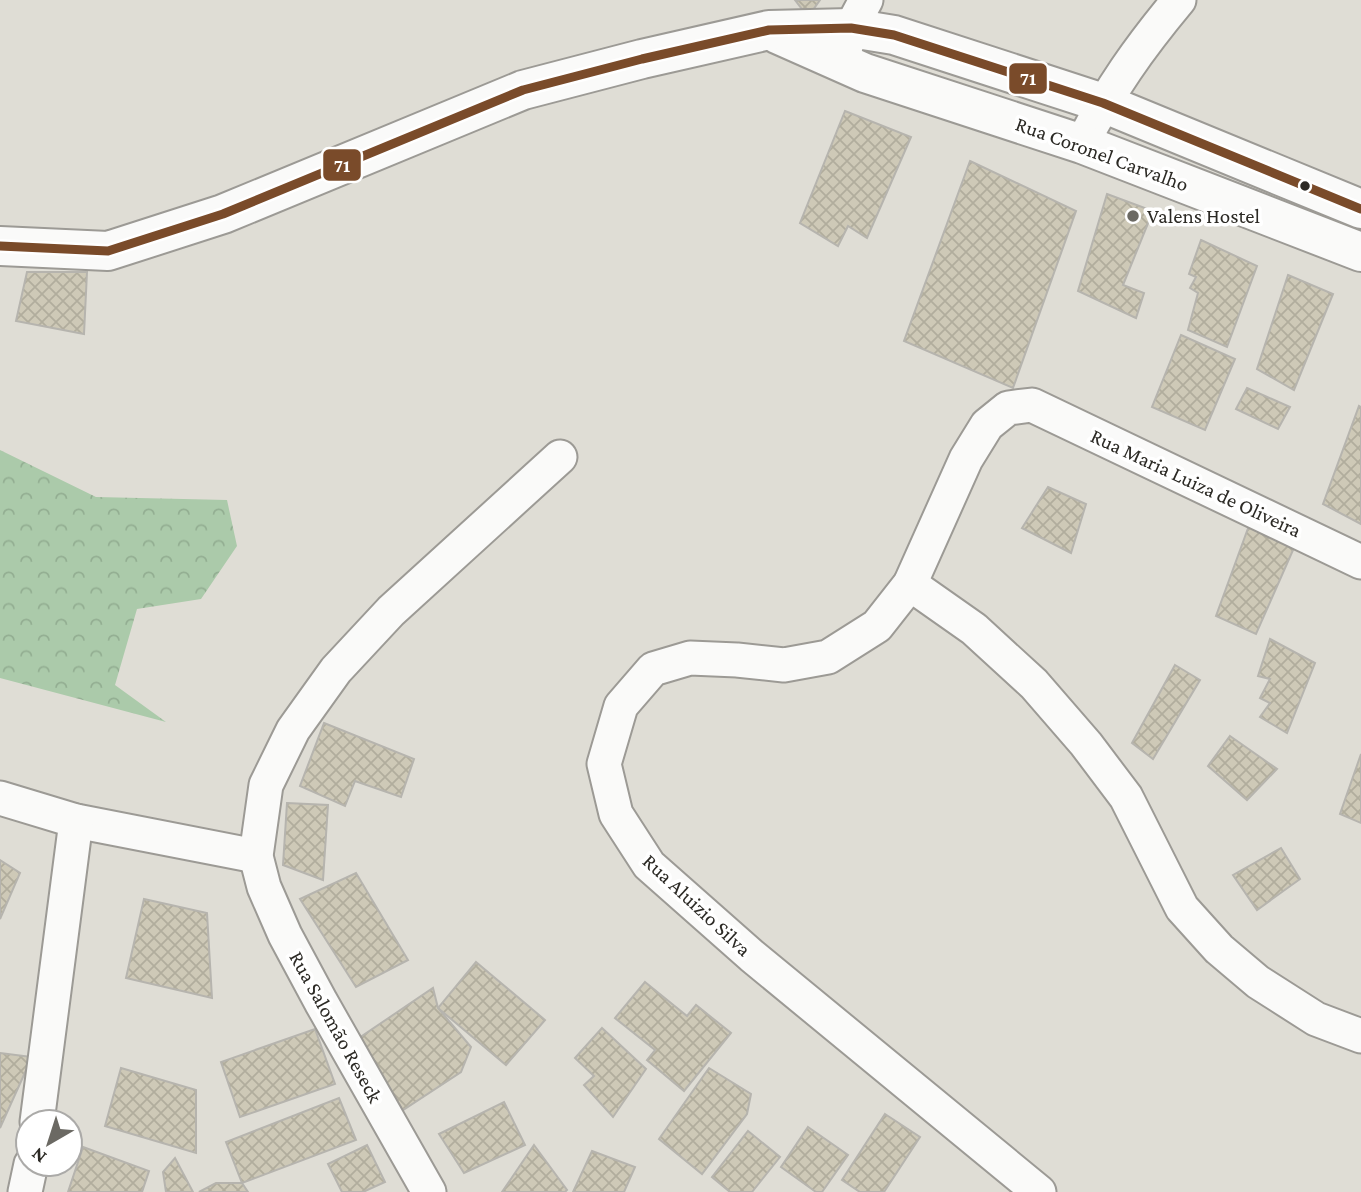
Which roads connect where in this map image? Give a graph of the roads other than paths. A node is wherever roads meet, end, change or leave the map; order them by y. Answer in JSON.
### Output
{"nodes":[{"id":1,"x":1179,"y":0,"type":"edge"},
{"id":2,"x":853,"y":30,"type":"edge"},
{"id":3,"x":1103,"y":103,"type":"junction"},
{"id":4,"x":1082,"y":144,"type":"junction"},
{"id":5,"x":1361,"y":208,"type":"edge"},
{"id":6,"x":0,"y":246,"type":"edge"},
{"id":7,"x":1361,"y":253,"type":"edge"},
{"id":8,"x":1032,"y":405,"type":"joint"},
{"id":9,"x":559,"y":457,"type":"dead end"},
{"id":10,"x":1361,"y":562,"type":"edge"},
{"id":11,"x":910,"y":584,"type":"junction"},
{"id":12,"x":0,"y":798,"type":"edge"},
{"id":13,"x":76,"y":821,"type":"junction"},
{"id":14,"x":256,"y":856,"type":"junction"},
{"id":15,"x":1361,"y":1036,"type":"edge"},
{"id":16,"x":39,"y":1108,"type":"edge"},
{"id":17,"x":429,"y":1192,"type":"edge"},
{"id":18,"x":1039,"y":1192,"type":"edge"}],
"edges":[{"from":1,"to":3,"type":"street"},
{"from":2,"to":3,"type":"main road","name":"Rua Coronel Carvalho"},
{"from":2,"to":4,"type":"main road","name":"Rua Coronel Carvalho"},
{"from":2,"to":6,"type":"main road"},
{"from":3,"to":4,"type":"street"},
{"from":3,"to":5,"type":"main road","name":"Rua Coronel Carvalho"},
{"from":4,"to":7,"type":"main road","name":"Rua Coronel Carvalho"},
{"from":8,"to":10,"type":"street","name":"Rua Maria Luiza de Oliveira"},
{"from":8,"to":11,"type":"street","name":"Rua Aluizio Silva"},
{"from":9,"to":14,"type":"street"},
{"from":11,"to":15,"type":"street"},
{"from":11,"to":18,"type":"street","name":"Rua Aluizio Silva"},
{"from":12,"to":13,"type":"street"},
{"from":13,"to":14,"type":"street"},
{"from":13,"to":16,"type":"street"},
{"from":14,"to":17,"type":"street","name":"Rua Salomão Reseck"}]}
